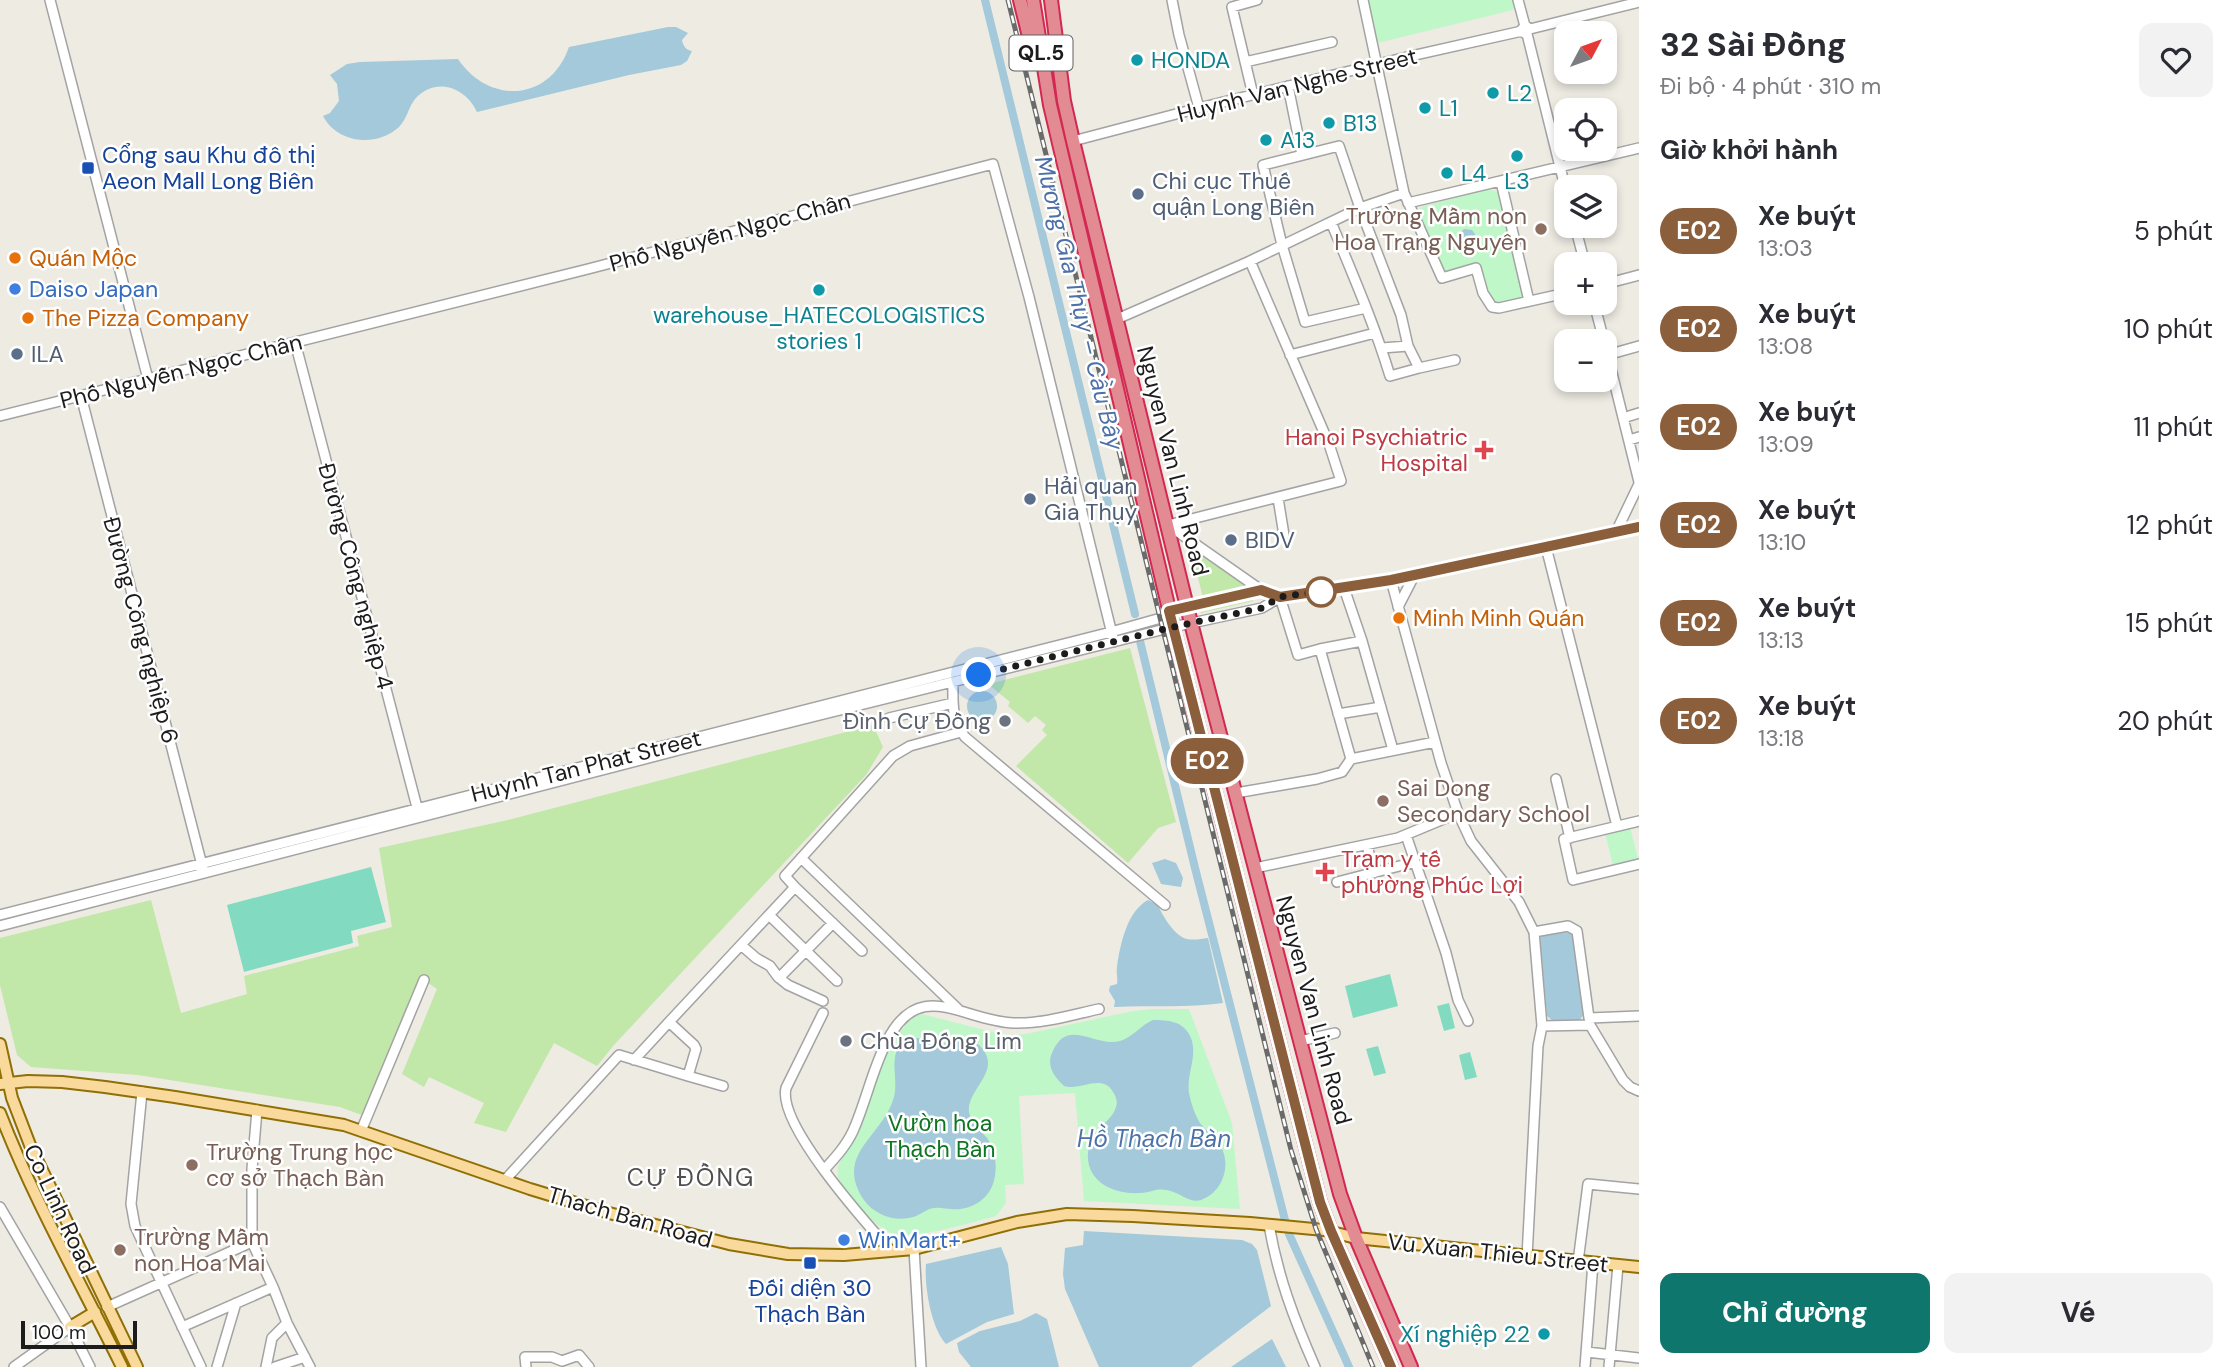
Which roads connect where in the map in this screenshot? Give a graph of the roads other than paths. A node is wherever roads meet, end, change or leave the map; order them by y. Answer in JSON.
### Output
{"nodes":[{"id":1,"x":50,"y":0,"type":"edge"},
{"id":2,"x":1020,"y":0,"type":"edge"},
{"id":3,"x":1033,"y":0,"type":"edge"},
{"id":4,"x":1051,"y":0,"type":"edge"},
{"id":5,"x":1172,"y":0,"type":"edge"},
{"id":6,"x":1257,"y":0,"type":"edge"},
{"id":7,"x":1363,"y":0,"type":"edge"},
{"id":8,"x":1518,"y":0,"type":"edge"},
{"id":9,"x":1639,"y":2,"type":"edge"},
{"id":10,"x":1526,"y":30,"type":"junction"},
{"id":11,"x":1332,"y":42,"type":"dead end"},
{"id":12,"x":1245,"y":62,"type":"junction"},
{"id":13,"x":1377,"y":65,"type":"junction"},
{"id":14,"x":1288,"y":86,"type":"junction"},
{"id":15,"x":1253,"y":95,"type":"junction"},
{"id":16,"x":1050,"y":105,"type":"junction"},
{"id":17,"x":1199,"y":108,"type":"junction"},
{"id":18,"x":1073,"y":142,"type":"junction"},
{"id":19,"x":1639,"y":148,"type":"edge"},
{"id":20,"x":1302,"y":155,"type":"junction"},
{"id":21,"x":1560,"y":167,"type":"junction"},
{"id":22,"x":1562,"y":175,"type":"edge"},
{"id":23,"x":1501,"y":182,"type":"junction"},
{"id":24,"x":1404,"y":193,"type":"junction"},
{"id":25,"x":1408,"y":203,"type":"junction"},
{"id":26,"x":1360,"y":208,"type":"junction"},
{"id":27,"x":1331,"y":222,"type":"junction"},
{"id":28,"x":1282,"y":245,"type":"junction"},
{"id":29,"x":1250,"y":261,"type":"junction"},
{"id":30,"x":1639,"y":275,"type":"edge"},
{"id":31,"x":1617,"y":281,"type":"edge"},
{"id":32,"x":1554,"y":296,"type":"edge"},
{"id":33,"x":1529,"y":301,"type":"junction"},
{"id":34,"x":1366,"y":308,"type":"junction"},
{"id":35,"x":1117,"y":319,"type":"junction"},
{"id":36,"x":1376,"y":333,"type":"junction"},
{"id":37,"x":295,"y":342,"type":"junction"},
{"id":38,"x":1408,"y":346,"type":"junction"},
{"id":39,"x":1639,"y":346,"type":"edge"},
{"id":40,"x":1382,"y":348,"type":"junction"},
{"id":41,"x":1617,"y":352,"type":"edge"},
{"id":42,"x":1290,"y":355,"type":"junction"},
{"id":43,"x":1455,"y":360,"type":"dead end"},
{"id":44,"x":1419,"y":368,"type":"junction"},
{"id":45,"x":148,"y":379,"type":"junction"},
{"id":46,"x":1616,"y":392,"type":"edge"},
{"id":47,"x":80,"y":396,"type":"junction"},
{"id":48,"x":1639,"y":413,"type":"edge"},
{"id":49,"x":0,"y":416,"type":"edge"},
{"id":50,"x":1623,"y":418,"type":"junction"},
{"id":51,"x":1639,"y":437,"type":"edge"},
{"id":52,"x":1629,"y":440,"type":"junction"},
{"id":53,"x":1636,"y":458,"type":"edge"},
{"id":54,"x":1154,"y":473,"type":"junction"},
{"id":55,"x":1138,"y":476,"type":"junction"},
{"id":56,"x":1639,"y":483,"type":"edge"},
{"id":57,"x":1278,"y":498,"type":"junction"},
{"id":58,"x":1168,"y":526,"type":"junction"},
{"id":59,"x":1639,"y":527,"type":"edge"},
{"id":60,"x":1616,"y":532,"type":"junction"},
{"id":61,"x":1284,"y":535,"type":"dead end"},
{"id":62,"x":1546,"y":547,"type":"junction"},
{"id":63,"x":1413,"y":576,"type":"junction"},
{"id":64,"x":1391,"y":580,"type":"junction"},
{"id":65,"x":1344,"y":588,"type":"junction"},
{"id":66,"x":1261,"y":590,"type":"junction"},
{"id":67,"x":1280,"y":597,"type":"junction"},
{"id":68,"x":1398,"y":607,"type":"junction"},
{"id":69,"x":1188,"y":608,"type":"junction"},
{"id":70,"x":1169,"y":611,"type":"junction"},
{"id":71,"x":1191,"y":624,"type":"junction"},
{"id":72,"x":1173,"y":627,"type":"junction"},
{"id":73,"x":1112,"y":637,"type":"junction"},
{"id":74,"x":1362,"y":641,"type":"junction"},
{"id":75,"x":1320,"y":649,"type":"junction"},
{"id":76,"x":953,"y":682,"type":"junction"},
{"id":77,"x":953,"y":703,"type":"junction"},
{"id":78,"x":1381,"y":707,"type":"junction"},
{"id":79,"x":823,"y":710,"type":"junction"},
{"id":80,"x":1338,"y":714,"type":"junction"},
{"id":81,"x":889,"y":718,"type":"dead end"},
{"id":82,"x":961,"y":732,"type":"junction"},
{"id":83,"x":1435,"y":742,"type":"junction"},
{"id":84,"x":1393,"y":750,"type":"junction"},
{"id":85,"x":1350,"y":759,"type":"junction"},
{"id":86,"x":1556,"y":779,"type":"dead end"},
{"id":87,"x":1236,"y":793,"type":"junction"},
{"id":88,"x":418,"y":813,"type":"junction"},
{"id":89,"x":1458,"y":813,"type":"junction"},
{"id":90,"x":1639,"y":821,"type":"edge"},
{"id":91,"x":1617,"y":826,"type":"junction"},
{"id":92,"x":1406,"y":835,"type":"junction"},
{"id":93,"x":1570,"y":838,"type":"junction"},
{"id":94,"x":1367,"y":845,"type":"junction"},
{"id":95,"x":801,"y":858,"type":"junction"},
{"id":96,"x":1415,"y":862,"type":"junction"},
{"id":97,"x":1639,"y":864,"type":"edge"},
{"id":98,"x":203,"y":868,"type":"junction"},
{"id":99,"x":1255,"y":868,"type":"junction"},
{"id":100,"x":1374,"y":873,"type":"junction"},
{"id":101,"x":1337,"y":882,"type":"dead end"},
{"id":102,"x":795,"y":887,"type":"junction"},
{"id":103,"x":1166,"y":905,"type":"dead end"},
{"id":104,"x":0,"y":915,"type":"edge"},
{"id":105,"x":769,"y":915,"type":"junction"},
{"id":106,"x":833,"y":923,"type":"junction"},
{"id":107,"x":0,"y":926,"type":"edge"},
{"id":108,"x":1534,"y":932,"type":"junction"},
{"id":109,"x":741,"y":945,"type":"junction"},
{"id":110,"x":806,"y":951,"type":"junction"},
{"id":111,"x":862,"y":951,"type":"dead end"},
{"id":112,"x":779,"y":978,"type":"junction"},
{"id":113,"x":424,"y":980,"type":"dead end"},
{"id":114,"x":837,"y":981,"type":"dead end"},
{"id":115,"x":823,"y":1001,"type":"dead end"},
{"id":116,"x":1099,"y":1009,"type":"dead end"},
{"id":117,"x":961,"y":1012,"type":"junction"},
{"id":118,"x":823,"y":1013,"type":"dead end"},
{"id":119,"x":1639,"y":1016,"type":"edge"},
{"id":120,"x":1468,"y":1021,"type":"dead end"},
{"id":121,"x":1590,"y":1021,"type":"junction"},
{"id":122,"x":669,"y":1022,"type":"junction"},
{"id":123,"x":1542,"y":1026,"type":"junction"},
{"id":124,"x":1335,"y":1034,"type":"dead end"},
{"id":125,"x":1300,"y":1041,"type":"junction"},
{"id":126,"x":0,"y":1044,"type":"edge"},
{"id":127,"x":634,"y":1060,"type":"junction"},
{"id":128,"x":688,"y":1076,"type":"junction"},
{"id":129,"x":5,"y":1084,"type":"edge"},
{"id":130,"x":723,"y":1086,"type":"dead end"},
{"id":131,"x":1639,"y":1091,"type":"edge"},
{"id":132,"x":142,"y":1092,"type":"junction"},
{"id":133,"x":257,"y":1110,"type":"junction"},
{"id":134,"x":0,"y":1113,"type":"edge"},
{"id":135,"x":362,"y":1131,"type":"junction"},
{"id":136,"x":824,"y":1170,"type":"junction"},
{"id":137,"x":505,"y":1180,"type":"junction"},
{"id":138,"x":1639,"y":1189,"type":"edge"},
{"id":139,"x":0,"y":1207,"type":"edge"},
{"id":140,"x":1269,"y":1225,"type":"junction"},
{"id":141,"x":1331,"y":1231,"type":"junction"},
{"id":142,"x":1356,"y":1238,"type":"junction"},
{"id":143,"x":252,"y":1242,"type":"junction"},
{"id":144,"x":914,"y":1249,"type":"junction"},
{"id":145,"x":891,"y":1251,"type":"junction"},
{"id":146,"x":1527,"y":1257,"type":"junction"},
{"id":147,"x":1578,"y":1262,"type":"junction"},
{"id":148,"x":1593,"y":1263,"type":"junction"},
{"id":149,"x":1618,"y":1265,"type":"junction"},
{"id":150,"x":1639,"y":1267,"type":"edge"},
{"id":151,"x":161,"y":1283,"type":"junction"},
{"id":152,"x":273,"y":1287,"type":"junction"},
{"id":153,"x":236,"y":1303,"type":"junction"},
{"id":154,"x":107,"y":1307,"type":"junction"},
{"id":155,"x":95,"y":1312,"type":"junction"},
{"id":156,"x":287,"y":1323,"type":"junction"},
{"id":157,"x":71,"y":1327,"type":"junction"},
{"id":158,"x":182,"y":1327,"type":"junction"},
{"id":159,"x":1587,"y":1352,"type":"junction"},
{"id":160,"x":1611,"y":1354,"type":"junction"},
{"id":161,"x":305,"y":1357,"type":"junction"},
{"id":162,"x":1639,"y":1358,"type":"edge"},
{"id":163,"x":525,"y":1362,"type":"edge"},
{"id":164,"x":562,"y":1364,"type":"edge"},
{"id":165,"x":88,"y":1366,"type":"edge"},
{"id":166,"x":14,"y":1367,"type":"edge"},
{"id":167,"x":122,"y":1367,"type":"edge"},
{"id":168,"x":137,"y":1367,"type":"edge"},
{"id":169,"x":201,"y":1367,"type":"edge"},
{"id":170,"x":217,"y":1367,"type":"edge"},
{"id":171,"x":265,"y":1367,"type":"edge"},
{"id":172,"x":275,"y":1367,"type":"edge"},
{"id":173,"x":310,"y":1367,"type":"edge"},
{"id":174,"x":589,"y":1367,"type":"edge"},
{"id":175,"x":921,"y":1367,"type":"edge"},
{"id":176,"x":1315,"y":1367,"type":"edge"},
{"id":177,"x":1391,"y":1367,"type":"edge"},
{"id":178,"x":1411,"y":1367,"type":"edge"},
{"id":179,"x":1585,"y":1367,"type":"edge"},
{"id":180,"x":1609,"y":1367,"type":"edge"}],
"edges":[{"from":1,"to":45,"type":"street"},
{"from":2,"to":16,"type":"highway"},
{"from":3,"to":16,"type":"highway","name":"Nguyen Van Linh Road","number":"QL.5"},
{"from":4,"to":18,"type":"highway","name":"Nguyen Van Linh Road","number":"QL.5"},
{"from":5,"to":17,"type":"street"},
{"from":6,"to":12,"type":"street"},
{"from":7,"to":13,"type":"street"},
{"from":8,"to":10,"type":"street"},
{"from":9,"to":10,"type":"street","name":"Huynh Van Nghe Street"},
{"from":10,"to":13,"type":"street","name":"Huynh Van Nghe Street"},
{"from":10,"to":21,"type":"street"},
{"from":11,"to":12,"type":"street"},
{"from":12,"to":15,"type":"street"},
{"from":13,"to":14,"type":"street","name":"Huynh Van Nghe Street"},
{"from":13,"to":24,"type":"street"},
{"from":14,"to":15,"type":"street","name":"Huynh Van Nghe Street"},
{"from":14,"to":20,"type":"street"},
{"from":15,"to":17,"type":"street","name":"Huynh Van Nghe Street"},
{"from":16,"to":55,"type":"highway","name":"Nguyen Van Linh Road","number":"QL.5"},
{"from":17,"to":18,"type":"street","name":"Huynh Van Nghe Street"},
{"from":18,"to":35,"type":"highway","name":"Nguyen Van Linh Road","number":"QL.5"},
{"from":19,"to":21,"type":"street"},
{"from":20,"to":26,"type":"street"},
{"from":20,"to":28,"type":"street"},
{"from":21,"to":22,"type":"street"},
{"from":21,"to":23,"type":"street"},
{"from":23,"to":25,"type":"street"},
{"from":23,"to":33,"type":"street"},
{"from":24,"to":25,"type":"street"},
{"from":24,"to":26,"type":"street"},
{"from":25,"to":33,"type":"street"},
{"from":26,"to":27,"type":"street"},
{"from":26,"to":38,"type":"street"},
{"from":27,"to":28,"type":"street"},
{"from":27,"to":34,"type":"street"},
{"from":28,"to":29,"type":"street"},
{"from":28,"to":34,"type":"street"},
{"from":29,"to":35,"type":"street"},
{"from":29,"to":42,"type":"street"},
{"from":30,"to":31,"type":"street"},
{"from":32,"to":33,"type":"street"},
{"from":34,"to":36,"type":"street"},
{"from":35,"to":54,"type":"highway","name":"Nguyen Van Linh Road","number":"QL.5"},
{"from":36,"to":40,"type":"street"},
{"from":36,"to":42,"type":"street"},
{"from":37,"to":45,"type":"street","name":"Phố Nguyễn Ngọc Chân"},
{"from":37,"to":73,"type":"street","name":"Phố Nguyễn Ngọc Chân"},
{"from":37,"to":88,"type":"street","name":"Đường Công nghiệp 4"},
{"from":38,"to":40,"type":"street"},
{"from":38,"to":44,"type":"street"},
{"from":39,"to":41,"type":"street"},
{"from":40,"to":44,"type":"street"},
{"from":42,"to":57,"type":"street"},
{"from":43,"to":44,"type":"street"},
{"from":45,"to":47,"type":"street","name":"Phố Nguyễn Ngọc Chân"},
{"from":46,"to":50,"type":"street"},
{"from":47,"to":49,"type":"street","name":"Phố Nguyễn Ngọc Chân"},
{"from":47,"to":98,"type":"street","name":"Đường Công nghiệp 6"},
{"from":48,"to":50,"type":"street"},
{"from":50,"to":52,"type":"street"},
{"from":51,"to":52,"type":"street"},
{"from":52,"to":53,"type":"street"},
{"from":53,"to":56,"type":"street"},
{"from":54,"to":55,"type":"highway"},
{"from":54,"to":58,"type":"highway","name":"Nguyen Van Linh Road","number":"QL.5"},
{"from":55,"to":70,"type":"highway","name":"Nguyen Van Linh Road","number":"QL.5"},
{"from":56,"to":60,"type":"street"},
{"from":57,"to":58,"type":"street"},
{"from":57,"to":61,"type":"street"},
{"from":58,"to":66,"type":"street"},
{"from":58,"to":69,"type":"highway","name":"Nguyen Van Linh Road","number":"QL.5"},
{"from":59,"to":60,"type":"street"},
{"from":60,"to":62,"type":"street"},
{"from":62,"to":63,"type":"street"},
{"from":62,"to":91,"type":"street"},
{"from":63,"to":64,"type":"street"},
{"from":63,"to":68,"type":"street"},
{"from":64,"to":65,"type":"street"},
{"from":64,"to":68,"type":"street"},
{"from":65,"to":67,"type":"street"},
{"from":65,"to":74,"type":"street"},
{"from":66,"to":67,"type":"street"},
{"from":66,"to":69,"type":"street","name":"Huynh Tan Phat Street"},
{"from":67,"to":71,"type":"street"},
{"from":67,"to":75,"type":"street"},
{"from":68,"to":83,"type":"street"},
{"from":69,"to":70,"type":"street","name":"Huynh Tan Phat Street"},
{"from":69,"to":71,"type":"highway","name":"Nguyen Van Linh Road","number":"QL.5"},
{"from":70,"to":72,"type":"highway","name":"Nguyen Van Linh Road","number":"QL.5"},
{"from":70,"to":73,"type":"street","name":"Huynh Tan Phat Street"},
{"from":71,"to":72,"type":"street"},
{"from":71,"to":87,"type":"highway","name":"Nguyen Van Linh Road","number":"QL.5"},
{"from":72,"to":73,"type":"street"},
{"from":72,"to":141,"type":"highway","name":"Nguyen Van Linh Road","number":"QL.5"},
{"from":73,"to":76,"type":"street","name":"Huynh Tan Phat Street"},
{"from":73,"to":79,"type":"street","name":"Huynh Tan Phat Street"},
{"from":74,"to":75,"type":"street"},
{"from":74,"to":78,"type":"street"},
{"from":75,"to":80,"type":"street"},
{"from":76,"to":77,"type":"street"},
{"from":76,"to":79,"type":"street","name":"Huynh Tan Phat Street"},
{"from":77,"to":81,"type":"street"},
{"from":77,"to":82,"type":"street"},
{"from":78,"to":80,"type":"street"},
{"from":78,"to":84,"type":"street"},
{"from":79,"to":88,"type":"street","name":"Huynh Tan Phat Street"},
{"from":80,"to":85,"type":"street"},
{"from":82,"to":95,"type":"street"},
{"from":82,"to":103,"type":"street"},
{"from":83,"to":84,"type":"street"},
{"from":83,"to":89,"type":"street"},
{"from":84,"to":85,"type":"street"},
{"from":85,"to":87,"type":"street"},
{"from":86,"to":93,"type":"street"},
{"from":87,"to":99,"type":"highway","name":"Nguyen Van Linh Road","number":"QL.5"},
{"from":88,"to":98,"type":"street","name":"Huynh Tan Phat Street"},
{"from":89,"to":92,"type":"street"},
{"from":89,"to":108,"type":"street"},
{"from":90,"to":91,"type":"street"},
{"from":91,"to":93,"type":"street"},
{"from":92,"to":94,"type":"street"},
{"from":92,"to":96,"type":"street"},
{"from":93,"to":97,"type":"street"},
{"from":94,"to":99,"type":"street"},
{"from":94,"to":100,"type":"street"},
{"from":95,"to":102,"type":"street"},
{"from":95,"to":117,"type":"street"},
{"from":96,"to":100,"type":"street"},
{"from":96,"to":120,"type":"street"},
{"from":98,"to":104,"type":"street","name":"Huynh Tan Phat Street"},
{"from":98,"to":107,"type":"street","name":"Huynh Tan Phat Street"},
{"from":99,"to":125,"type":"highway","name":"Nguyen Van Linh Road","number":"QL.5"},
{"from":100,"to":101,"type":"street"},
{"from":102,"to":105,"type":"street"},
{"from":102,"to":106,"type":"street"},
{"from":105,"to":109,"type":"street"},
{"from":105,"to":110,"type":"street"},
{"from":106,"to":110,"type":"street"},
{"from":106,"to":111,"type":"street"},
{"from":108,"to":121,"type":"street"},
{"from":108,"to":123,"type":"street"},
{"from":109,"to":112,"type":"street"},
{"from":109,"to":122,"type":"street"},
{"from":110,"to":112,"type":"street"},
{"from":110,"to":114,"type":"street"},
{"from":112,"to":115,"type":"street"},
{"from":113,"to":135,"type":"street"},
{"from":116,"to":117,"type":"street"},
{"from":117,"to":136,"type":"street"},
{"from":118,"to":136,"type":"street"},
{"from":119,"to":121,"type":"street"},
{"from":121,"to":123,"type":"street"},
{"from":121,"to":131,"type":"street"},
{"from":122,"to":127,"type":"street"},
{"from":122,"to":128,"type":"street"},
{"from":123,"to":146,"type":"street"},
{"from":124,"to":125,"type":"street"},
{"from":125,"to":142,"type":"highway","name":"Nguyen Van Linh Road","number":"QL.5"},
{"from":126,"to":129,"type":"main road","name":"Co Linh Road"},
{"from":127,"to":128,"type":"street"},
{"from":127,"to":137,"type":"street"},
{"from":128,"to":130,"type":"street"},
{"from":129,"to":132,"type":"main road","name":"Thach Ban Road"},
{"from":129,"to":154,"type":"main road","name":"Co Linh Road"},
{"from":132,"to":133,"type":"main road","name":"Thach Ban Road"},
{"from":132,"to":151,"type":"street"},
{"from":133,"to":135,"type":"main road","name":"Thach Ban Road"},
{"from":133,"to":143,"type":"street"},
{"from":134,"to":155,"type":"main road","name":"Co Linh Road"},
{"from":135,"to":137,"type":"main road","name":"Thach Ban Road"},
{"from":136,"to":145,"type":"street"},
{"from":137,"to":145,"type":"main road","name":"Thach Ban Road"},
{"from":138,"to":147,"type":"street"},
{"from":139,"to":157,"type":"street"},
{"from":140,"to":141,"type":"main road","name":"Thach Ban Road"},
{"from":140,"to":144,"type":"main road","name":"Thach Ban Road"},
{"from":140,"to":176,"type":"street"},
{"from":141,"to":142,"type":"main road","name":"Vu Xuan Thieu Street"},
{"from":141,"to":177,"type":"highway","name":"Nguyen Van Linh Road","number":"QL.5"},
{"from":142,"to":146,"type":"main road","name":"Vu Xuan Thieu Street"},
{"from":142,"to":178,"type":"highway","name":"Nguyen Van Linh Road","number":"QL.5"},
{"from":143,"to":151,"type":"street"},
{"from":143,"to":152,"type":"street"},
{"from":144,"to":145,"type":"main road","name":"Thach Ban Road"},
{"from":144,"to":175,"type":"street"},
{"from":146,"to":147,"type":"main road","name":"Vu Xuan Thieu Street"},
{"from":147,"to":148,"type":"main road","name":"Vu Xuan Thieu Street"},
{"from":148,"to":149,"type":"main road","name":"Vu Xuan Thieu Street"},
{"from":148,"to":159,"type":"street"},
{"from":149,"to":150,"type":"main road","name":"Vu Xuan Thieu Street"},
{"from":149,"to":160,"type":"street"},
{"from":151,"to":154,"type":"street"},
{"from":151,"to":158,"type":"street"},
{"from":152,"to":153,"type":"street"},
{"from":152,"to":156,"type":"street"},
{"from":153,"to":158,"type":"street"},
{"from":153,"to":170,"type":"street"},
{"from":154,"to":168,"type":"main road","name":"Co Linh Road"},
{"from":155,"to":157,"type":"main road"},
{"from":155,"to":167,"type":"main road","name":"Co Linh Road"},
{"from":156,"to":161,"type":"street"},
{"from":156,"to":171,"type":"street"},
{"from":157,"to":165,"type":"street"},
{"from":157,"to":166,"type":"street"},
{"from":158,"to":169,"type":"street"},
{"from":159,"to":160,"type":"street"},
{"from":159,"to":179,"type":"street"},
{"from":160,"to":162,"type":"street"},
{"from":160,"to":180,"type":"street"},
{"from":161,"to":172,"type":"street"},
{"from":161,"to":173,"type":"street"},
{"from":163,"to":164,"type":"street"},
{"from":164,"to":174,"type":"street"}]}
